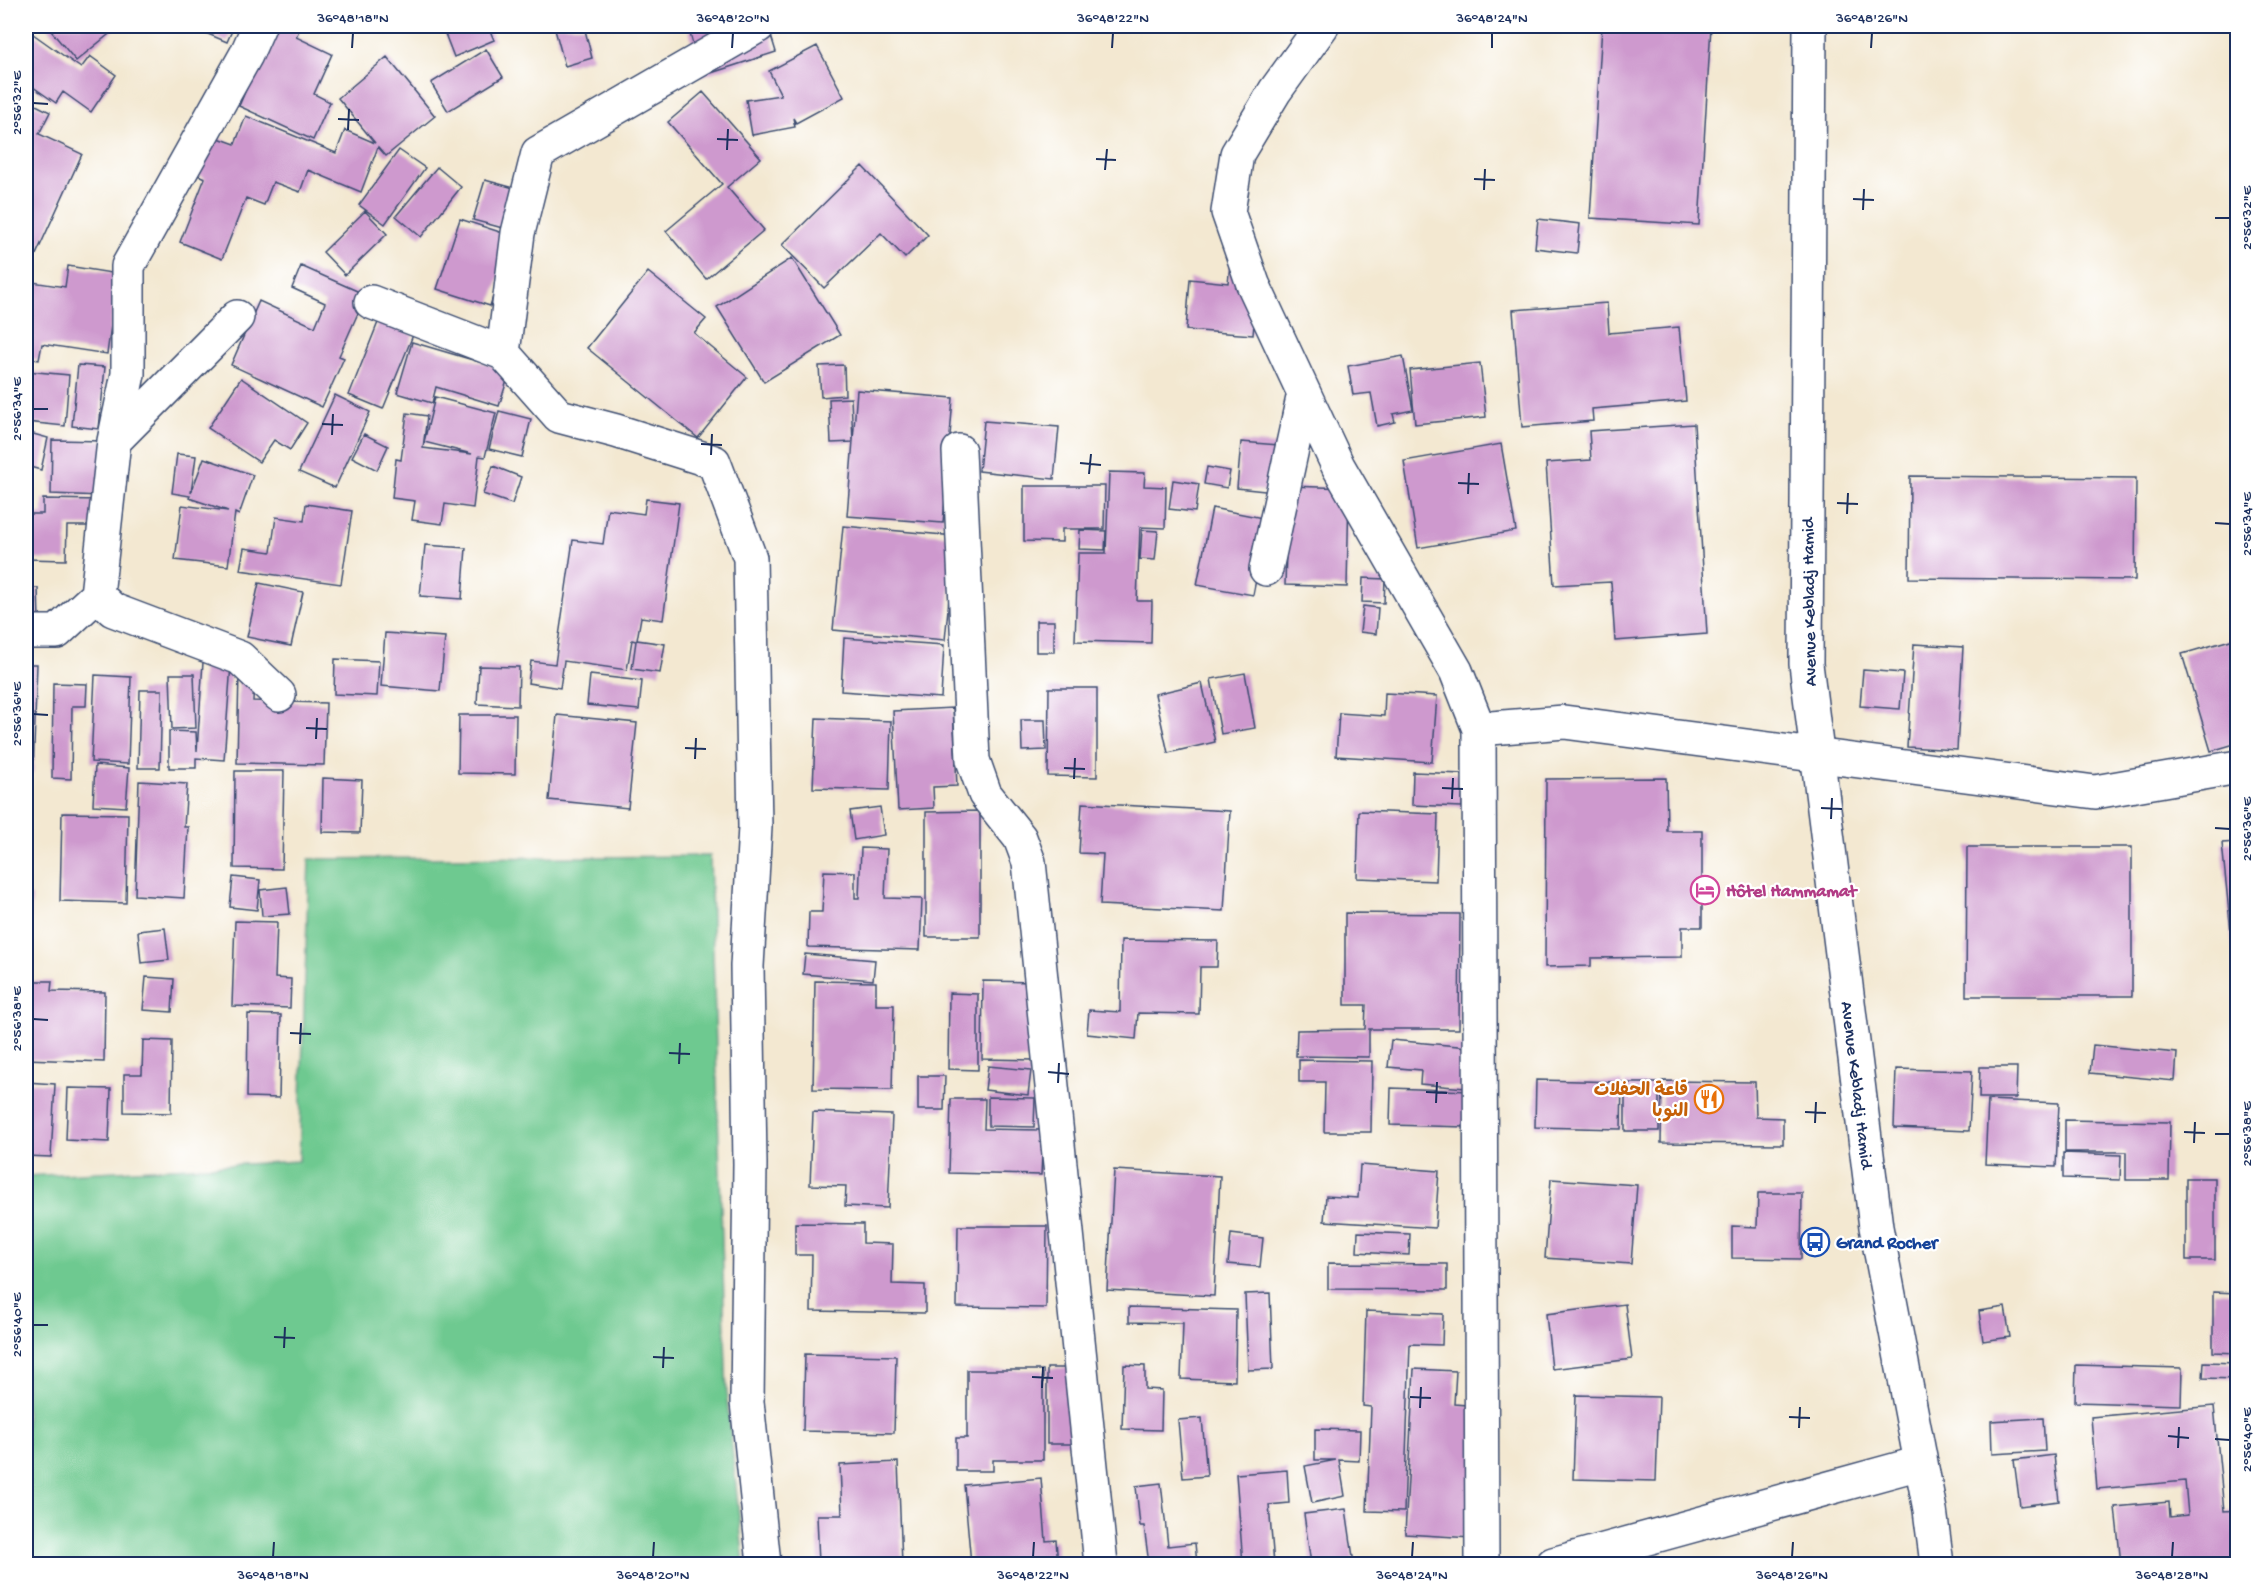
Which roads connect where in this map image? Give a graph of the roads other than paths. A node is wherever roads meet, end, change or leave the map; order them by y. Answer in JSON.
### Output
{"nodes":[{"id":1,"x":259,"y":26,"type":"edge"},
{"id":2,"x":758,"y":26,"type":"edge"},
{"id":3,"x":1322,"y":26,"type":"edge"},
{"id":4,"x":1810,"y":26,"type":"edge"},
{"id":5,"x":370,"y":302,"type":"dead end"},
{"id":6,"x":237,"y":317,"type":"dead end"},
{"id":7,"x":502,"y":352,"type":"junction"},
{"id":8,"x":1304,"y":393,"type":"junction"},
{"id":9,"x":114,"y":441,"type":"junction"},
{"id":10,"x":959,"y":451,"type":"dead end"},
{"id":11,"x":1266,"y":570,"type":"dead end"},
{"id":12,"x":97,"y":595,"type":"junction"},
{"id":13,"x":26,"y":632,"type":"edge"},
{"id":14,"x":279,"y":695,"type":"dead end"},
{"id":15,"x":1479,"y":729,"type":"junction"},
{"id":16,"x":1817,"y":757,"type":"junction"},
{"id":17,"x":2238,"y":767,"type":"edge"},
{"id":18,"x":1920,"y":1463,"type":"junction"},
{"id":19,"x":764,"y":1564,"type":"edge"},
{"id":20,"x":1101,"y":1564,"type":"edge"},
{"id":21,"x":1482,"y":1564,"type":"edge"},
{"id":22,"x":1553,"y":1564,"type":"edge"},
{"id":23,"x":1937,"y":1564,"type":"edge"}],
"edges":[{"from":1,"to":9,"type":"street"},
{"from":2,"to":7,"type":"street"},
{"from":3,"to":8,"type":"street"},
{"from":4,"to":16,"type":"street","name":"Avenue Kebladj Hamid"},
{"from":5,"to":7,"type":"street"},
{"from":6,"to":9,"type":"street"},
{"from":7,"to":19,"type":"street"},
{"from":8,"to":11,"type":"street"},
{"from":8,"to":15,"type":"street"},
{"from":9,"to":12,"type":"street"},
{"from":10,"to":20,"type":"street"},
{"from":12,"to":13,"type":"street"},
{"from":12,"to":14,"type":"street"},
{"from":15,"to":16,"type":"street"},
{"from":15,"to":21,"type":"street"},
{"from":16,"to":17,"type":"street"},
{"from":16,"to":18,"type":"street","name":"Avenue Kebladj Hamid"},
{"from":18,"to":22,"type":"street"},
{"from":18,"to":23,"type":"street","name":"Avenue Kebladj Hamid"}]}
